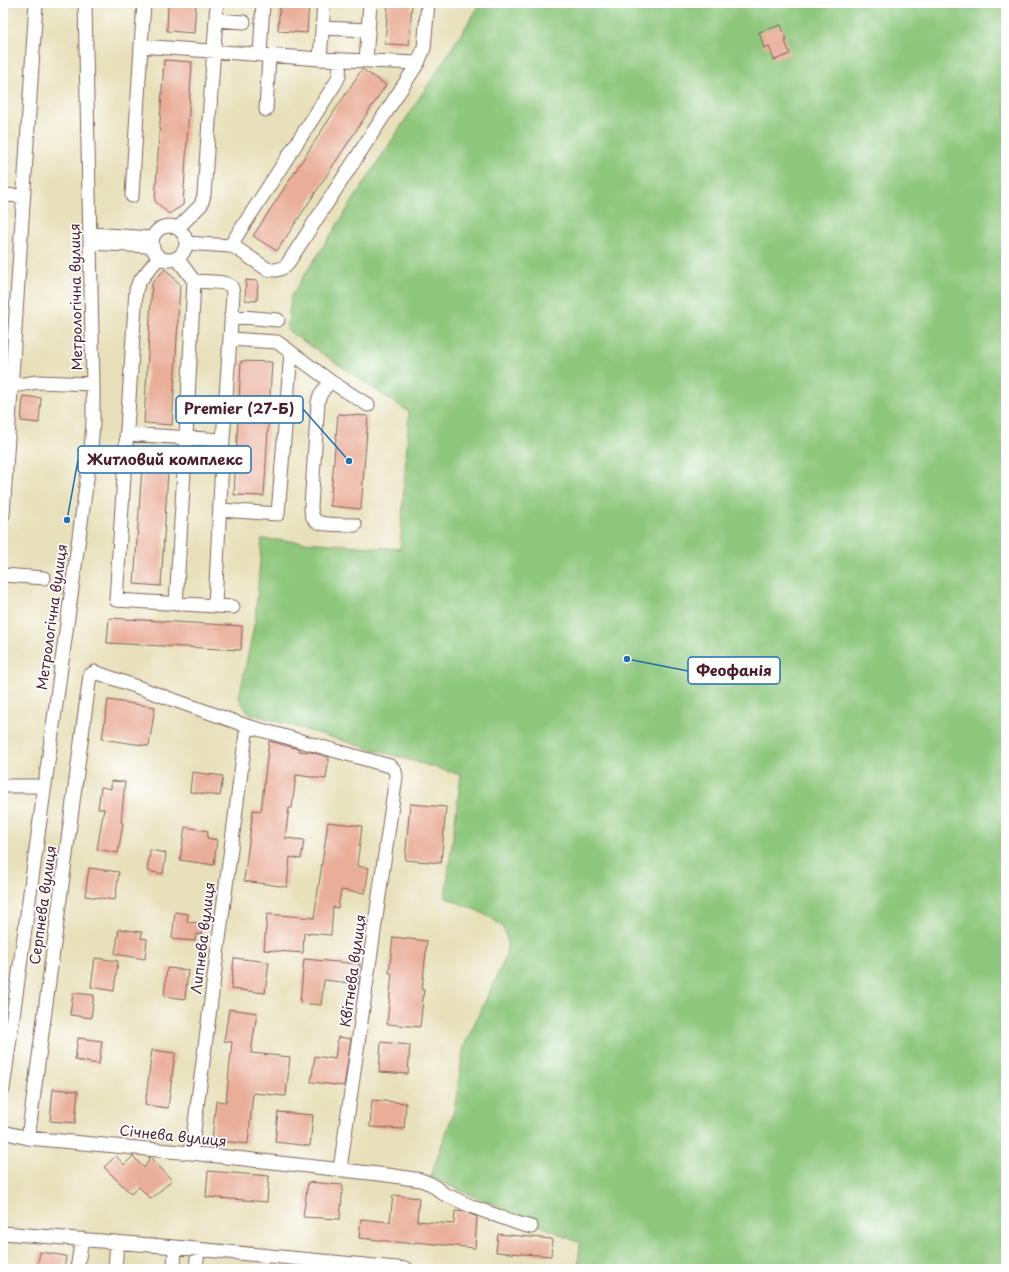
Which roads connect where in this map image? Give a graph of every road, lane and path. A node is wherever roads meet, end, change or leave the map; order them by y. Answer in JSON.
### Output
{"nodes":[{"id":1,"x":36,"y":3,"type":"edge"},
{"id":2,"x":85,"y":3,"type":"edge"},
{"id":3,"x":144,"y":3,"type":"edge"},
{"id":4,"x":217,"y":3,"type":"edge"},
{"id":5,"x":263,"y":3,"type":"edge"},
{"id":6,"x":324,"y":3,"type":"edge"},
{"id":7,"x":370,"y":3,"type":"edge"},
{"id":8,"x":428,"y":3,"type":"edge"},
{"id":9,"x":216,"y":20,"type":"junction"},
{"id":10,"x":244,"y":22,"type":"dead end"},
{"id":11,"x":322,"y":28,"type":"junction"},
{"id":12,"x":368,"y":30,"type":"junction"},
{"id":13,"x":141,"y":46,"type":"junction"},
{"id":14,"x":214,"y":52,"type":"junction"},
{"id":15,"x":264,"y":55,"type":"junction"},
{"id":16,"x":320,"y":59,"type":"junction"},
{"id":17,"x":340,"y":60,"type":"junction"},
{"id":18,"x":366,"y":61,"type":"junction"},
{"id":19,"x":418,"y":63,"type":"junction"},
{"id":20,"x":266,"y":110,"type":"dead end"},
{"id":21,"x":3,"y":195,"type":"edge"},
{"id":22,"x":23,"y":196,"type":"junction"},
{"id":23,"x":132,"y":196,"type":"dead end"},
{"id":24,"x":178,"y":228,"type":"junction"},
{"id":25,"x":90,"y":238,"type":"junction"},
{"id":26,"x":186,"y":243,"type":"junction"},
{"id":27,"x":230,"y":246,"type":"junction"},
{"id":28,"x":154,"y":247,"type":"junction"},
{"id":29,"x":177,"y":258,"type":"junction"},
{"id":30,"x":194,"y":281,"type":"junction"},
{"id":31,"x":231,"y":316,"type":"junction"},
{"id":32,"x":278,"y":320,"type":"dead end"},
{"id":33,"x":230,"y":339,"type":"junction"},
{"id":34,"x":291,"y":352,"type":"junction"},
{"id":35,"x":330,"y":381,"type":"junction"},
{"id":36,"x":93,"y":384,"type":"junction"},
{"id":37,"x":8,"y":386,"type":"edge"},
{"id":38,"x":368,"y":405,"type":"dead end"},
{"id":39,"x":126,"y":434,"type":"junction"},
{"id":40,"x":186,"y":438,"type":"junction"},
{"id":41,"x":223,"y":440,"type":"junction"},
{"id":42,"x":220,"y":510,"type":"junction"},
{"id":43,"x":3,"y":515,"type":"edge"},
{"id":44,"x":355,"y":525,"type":"dead end"},
{"id":45,"x":3,"y":575,"type":"edge"},
{"id":46,"x":44,"y":578,"type":"dead end"},
{"id":47,"x":176,"y":604,"type":"junction"},
{"id":48,"x":215,"y":606,"type":"junction"},
{"id":49,"x":233,"y":607,"type":"dead end"},
{"id":50,"x":247,"y":726,"type":"junction"},
{"id":51,"x":3,"y":786,"type":"edge"},
{"id":52,"x":45,"y":786,"type":"junction"},
{"id":53,"x":3,"y":1089,"type":"edge"},
{"id":54,"x":3,"y":1132,"type":"edge"},
{"id":55,"x":28,"y":1138,"type":"junction"},
{"id":56,"x":191,"y":1153,"type":"junction"},
{"id":57,"x":340,"y":1170,"type":"junction"},
{"id":58,"x":531,"y":1227,"type":"dead end"},
{"id":59,"x":3,"y":1233,"type":"edge"},
{"id":60,"x":82,"y":1239,"type":"junction"},
{"id":61,"x":118,"y":1242,"type":"junction"},
{"id":62,"x":176,"y":1247,"type":"junction"},
{"id":63,"x":198,"y":1249,"type":"junction"},
{"id":64,"x":286,"y":1263,"type":"edge"},
{"id":65,"x":352,"y":1266,"type":"edge"},
{"id":66,"x":388,"y":1268,"type":"edge"},
{"id":67,"x":77,"y":1269,"type":"edge"},
{"id":68,"x":116,"y":1269,"type":"edge"},
{"id":69,"x":174,"y":1269,"type":"edge"},
{"id":70,"x":196,"y":1269,"type":"edge"},
{"id":71,"x":407,"y":1269,"type":"edge"}],
"edges":[{"from":1,"to":22,"type":"street"},
{"from":2,"to":25,"type":"street","name":"Метрологічна вулиця"},
{"from":3,"to":13,"type":"street"},
{"from":4,"to":9,"type":"street"},
{"from":5,"to":15,"type":"street"},
{"from":6,"to":11,"type":"street"},
{"from":7,"to":12,"type":"street"},
{"from":8,"to":19,"type":"street"},
{"from":9,"to":10,"type":"street"},
{"from":9,"to":14,"type":"street"},
{"from":11,"to":12,"type":"street"},
{"from":11,"to":16,"type":"street"},
{"from":12,"to":18,"type":"street"},
{"from":13,"to":14,"type":"street"},
{"from":13,"to":23,"type":"street"},
{"from":14,"to":15,"type":"street"},
{"from":14,"to":24,"type":"street"},
{"from":15,"to":16,"type":"street"},
{"from":15,"to":20,"type":"street"},
{"from":16,"to":17,"type":"street"},
{"from":17,"to":18,"type":"street"},
{"from":17,"to":27,"type":"street"},
{"from":18,"to":19,"type":"street"},
{"from":19,"to":27,"type":"street"},
{"from":21,"to":22,"type":"street"},
{"from":22,"to":37,"type":"street"},
{"from":24,"to":26,"type":"street"},
{"from":24,"to":28,"type":"street"},
{"from":25,"to":28,"type":"street"},
{"from":25,"to":36,"type":"street","name":"Метрологічна вулиця"},
{"from":26,"to":27,"type":"street"},
{"from":26,"to":29,"type":"street"},
{"from":28,"to":29,"type":"street"},
{"from":28,"to":39,"type":"street"},
{"from":29,"to":30,"type":"street"},
{"from":30,"to":31,"type":"street"},
{"from":30,"to":40,"type":"street"},
{"from":31,"to":32,"type":"street"},
{"from":31,"to":33,"type":"street"},
{"from":33,"to":34,"type":"street"},
{"from":33,"to":41,"type":"street"},
{"from":34,"to":35,"type":"street"},
{"from":34,"to":42,"type":"street"},
{"from":35,"to":38,"type":"street"},
{"from":35,"to":44,"type":"street"},
{"from":36,"to":37,"type":"street"},
{"from":36,"to":52,"type":"street","name":"Метрологічна вулиця"},
{"from":37,"to":43,"type":"street"},
{"from":39,"to":40,"type":"street"},
{"from":39,"to":47,"type":"street"},
{"from":40,"to":41,"type":"street"},
{"from":40,"to":47,"type":"street"},
{"from":41,"to":42,"type":"street"},
{"from":42,"to":48,"type":"street"},
{"from":45,"to":46,"type":"street"},
{"from":47,"to":48,"type":"street"},
{"from":48,"to":49,"type":"street"},
{"from":50,"to":55,"type":"street","name":"Серпнева вулиця"},
{"from":50,"to":56,"type":"street","name":"Липнева вулиця"},
{"from":50,"to":57,"type":"street","name":"Квітнева вулиця"},
{"from":51,"to":52,"type":"street"},
{"from":52,"to":53,"type":"street","name":"Метрологічна вулиця"},
{"from":54,"to":55,"type":"street","name":"Січнева вулиця"},
{"from":55,"to":56,"type":"street","name":"Січнева вулиця"},
{"from":56,"to":57,"type":"street","name":"Січнева вулиця"},
{"from":57,"to":58,"type":"street","name":"Січнева вулиця"},
{"from":59,"to":60,"type":"street"},
{"from":60,"to":61,"type":"street"},
{"from":60,"to":67,"type":"street"},
{"from":61,"to":62,"type":"street"},
{"from":61,"to":68,"type":"street"},
{"from":62,"to":63,"type":"street"},
{"from":62,"to":69,"type":"street"},
{"from":63,"to":64,"type":"street"},
{"from":63,"to":70,"type":"street"},
{"from":64,"to":65,"type":"street"},
{"from":65,"to":66,"type":"street"},
{"from":66,"to":71,"type":"street"}]}
